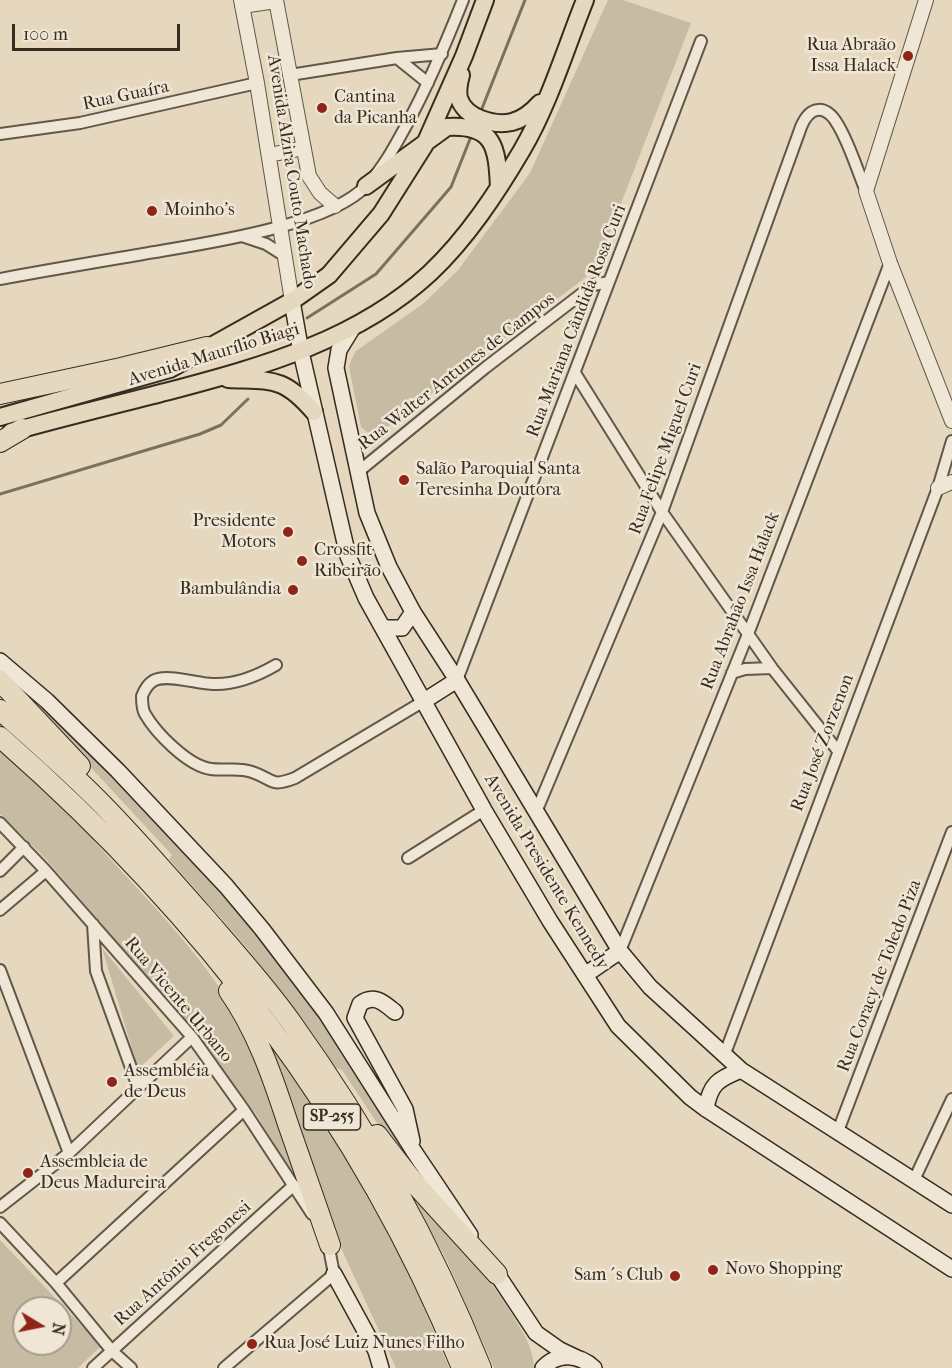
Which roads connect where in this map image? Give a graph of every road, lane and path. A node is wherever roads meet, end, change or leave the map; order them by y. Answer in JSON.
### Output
{"nodes":[{"id":1,"x":463,"y":0,"type":"edge"},
{"id":2,"x":485,"y":0,"type":"edge"},
{"id":3,"x":585,"y":0,"type":"edge"},
{"id":4,"x":926,"y":0,"type":"edge"},
{"id":5,"x":276,"y":1,"type":"edge"},
{"id":6,"x":242,"y":3,"type":"edge"},
{"id":7,"x":701,"y":41,"type":"dead end"},
{"id":8,"x":442,"y":54,"type":"junction"},
{"id":9,"x":464,"y":56,"type":"junction"},
{"id":10,"x":397,"y":58,"type":"junction"},
{"id":11,"x":290,"y":75,"type":"junction"},
{"id":12,"x":257,"y":83,"type":"junction"},
{"id":13,"x":428,"y":84,"type":"junction"},
{"id":14,"x":549,"y":92,"type":"junction"},
{"id":15,"x":464,"y":119,"type":"junction"},
{"id":16,"x":0,"y":134,"type":"edge"},
{"id":17,"x":424,"y":146,"type":"junction"},
{"id":18,"x":304,"y":148,"type":"junction"},
{"id":19,"x":269,"y":155,"type":"junction"},
{"id":20,"x":366,"y":186,"type":"junction"},
{"id":21,"x":499,"y":188,"type":"junction"},
{"id":22,"x":866,"y":191,"type":"junction"},
{"id":23,"x":335,"y":206,"type":"junction"},
{"id":24,"x":279,"y":226,"type":"junction"},
{"id":25,"x":239,"y":235,"type":"junction"},
{"id":26,"x":285,"y":256,"type":"junction"},
{"id":27,"x":890,"y":263,"type":"junction"},
{"id":28,"x":0,"y":279,"type":"edge"},
{"id":29,"x":609,"y":282,"type":"junction"},
{"id":30,"x":292,"y":301,"type":"junction"},
{"id":31,"x":353,"y":327,"type":"junction"},
{"id":32,"x":207,"y":347,"type":"junction"},
{"id":33,"x":301,"y":351,"type":"junction"},
{"id":34,"x":575,"y":373,"type":"junction"},
{"id":35,"x":215,"y":379,"type":"junction"},
{"id":36,"x":0,"y":394,"type":"edge"},
{"id":37,"x":314,"y":412,"type":"junction"},
{"id":38,"x":0,"y":417,"type":"edge"},
{"id":39,"x":952,"y":421,"type":"edge"},
{"id":40,"x":22,"y":429,"type":"junction"},
{"id":41,"x":0,"y":435,"type":"edge"},
{"id":42,"x":952,"y":441,"type":"edge"},
{"id":43,"x":0,"y":442,"type":"edge"},
{"id":44,"x":358,"y":472,"type":"junction"},
{"id":45,"x":952,"y":482,"type":"edge"},
{"id":46,"x":938,"y":488,"type":"junction"},
{"id":47,"x":662,"y":512,"type":"junction"},
{"id":48,"x":413,"y":612,"type":"junction"},
{"id":49,"x":383,"y":628,"type":"junction"},
{"id":50,"x":748,"y":634,"type":"junction"},
{"id":51,"x":0,"y":661,"type":"edge"},
{"id":52,"x":276,"y":665,"type":"dead end"},
{"id":53,"x":772,"y":668,"type":"junction"},
{"id":54,"x":732,"y":673,"type":"junction"},
{"id":55,"x":457,"y":680,"type":"junction"},
{"id":56,"x":0,"y":681,"type":"edge"},
{"id":57,"x":424,"y":701,"type":"junction"},
{"id":58,"x":0,"y":710,"type":"edge"},
{"id":59,"x":0,"y":737,"type":"edge"},
{"id":60,"x":838,"y":751,"type":"junction"},
{"id":61,"x":484,"y":810,"type":"junction"},
{"id":62,"x":536,"y":812,"type":"junction"},
{"id":63,"x":0,"y":824,"type":"edge"},
{"id":64,"x":952,"y":832,"type":"edge"},
{"id":65,"x":24,"y":847,"type":"junction"},
{"id":66,"x":408,"y":858,"type":"dead end"},
{"id":67,"x":0,"y":871,"type":"edge"},
{"id":68,"x":46,"y":871,"type":"junction"},
{"id":69,"x":167,"y":873,"type":"junction"},
{"id":70,"x":160,"y":893,"type":"junction"},
{"id":71,"x":0,"y":910,"type":"edge"},
{"id":72,"x":93,"y":924,"type":"junction"},
{"id":73,"x":620,"y":951,"type":"junction"},
{"id":74,"x":0,"y":970,"type":"edge"},
{"id":75,"x":585,"y":975,"type":"junction"},
{"id":76,"x":395,"y":1012,"type":"dead end"},
{"id":77,"x":291,"y":1022,"type":"junction"},
{"id":78,"x":192,"y":1037,"type":"junction"},
{"id":79,"x":724,"y":1056,"type":"junction"},
{"id":80,"x":741,"y":1070,"type":"junction"},
{"id":81,"x":138,"y":1088,"type":"junction"},
{"id":82,"x":952,"y":1099,"type":"edge"},
{"id":83,"x":706,"y":1109,"type":"junction"},
{"id":84,"x":244,"y":1110,"type":"junction"},
{"id":85,"x":838,"y":1131,"type":"junction"},
{"id":86,"x":413,"y":1150,"type":"junction"},
{"id":87,"x":69,"y":1152,"type":"junction"},
{"id":88,"x":914,"y":1180,"type":"junction"},
{"id":89,"x":294,"y":1185,"type":"junction"},
{"id":90,"x":952,"y":1205,"type":"edge"},
{"id":91,"x":0,"y":1207,"type":"edge"},
{"id":92,"x":0,"y":1223,"type":"edge"},
{"id":93,"x":330,"y":1245,"type":"junction"},
{"id":94,"x":952,"y":1269,"type":"edge"},
{"id":95,"x":334,"y":1274,"type":"junction"},
{"id":96,"x":497,"y":1274,"type":"junction"},
{"id":97,"x":56,"y":1283,"type":"junction"},
{"id":98,"x":112,"y":1351,"type":"junction"},
{"id":99,"x":579,"y":1359,"type":"junction"},
{"id":100,"x":93,"y":1368,"type":"edge"},
{"id":101,"x":130,"y":1368,"type":"edge"},
{"id":102,"x":224,"y":1368,"type":"edge"},
{"id":103,"x":381,"y":1368,"type":"edge"},
{"id":104,"x":462,"y":1368,"type":"edge"},
{"id":105,"x":481,"y":1368,"type":"edge"},
{"id":106,"x":543,"y":1368,"type":"edge"},
{"id":107,"x":594,"y":1368,"type":"edge"}],
"edges":[{"from":1,"to":8,"type":"street"},
{"from":2,"to":9,"type":"main road","name":"Avenida Maurílio Biagi"},
{"from":3,"to":14,"type":"main road","name":"Avenida Maurílio Biagi"},
{"from":4,"to":22,"type":"street"},
{"from":5,"to":6,"type":"street"},
{"from":5,"to":11,"type":"street","name":"Avenida Alzira Couto Machado"},
{"from":6,"to":12,"type":"street","name":"Avenida Alzira Couto Machado"},
{"from":7,"to":29,"type":"street","name":"Rua Mariana Cândida Rosa Curi"},
{"from":8,"to":10,"type":"street"},
{"from":8,"to":13,"type":"street"},
{"from":9,"to":15,"type":"main road"},
{"from":9,"to":17,"type":"main road","name":"Avenida Maurílio Biagi"},
{"from":10,"to":11,"type":"street"},
{"from":10,"to":13,"type":"street"},
{"from":11,"to":18,"type":"street","name":"Avenida Alzira Couto Machado"},
{"from":12,"to":16,"type":"street","name":"Rua Guaíra"},
{"from":12,"to":19,"type":"street","name":"Avenida Alzira Couto Machado"},
{"from":13,"to":20,"type":"street"},
{"from":14,"to":15,"type":"main road"},
{"from":14,"to":21,"type":"main road","name":"Avenida Maurílio Biagi"},
{"from":15,"to":17,"type":"main road"},
{"from":15,"to":21,"type":"main road"},
{"from":17,"to":20,"type":"main road"},
{"from":17,"to":30,"type":"main road","name":"Avenida Maurílio Biagi"},
{"from":18,"to":19,"type":"street"},
{"from":18,"to":23,"type":"street","name":"Avenida Alzira Couto Machado"},
{"from":19,"to":24,"type":"street","name":"Avenida Alzira Couto Machado"},
{"from":20,"to":23,"type":"street"},
{"from":21,"to":31,"type":"main road","name":"Avenida Maurílio Biagi"},
{"from":22,"to":27,"type":"street"},
{"from":22,"to":47,"type":"street","name":"Rua Felipe Miguel Curi"},
{"from":23,"to":24,"type":"street"},
{"from":24,"to":25,"type":"street"},
{"from":24,"to":26,"type":"street","name":"Avenida Alzira Couto Machado"},
{"from":25,"to":26,"type":"street"},
{"from":25,"to":28,"type":"street"},
{"from":26,"to":30,"type":"street","name":"Avenida Alzira Couto Machado"},
{"from":27,"to":39,"type":"street"},
{"from":27,"to":50,"type":"street","name":"Rua Abrahão Issa Halack"},
{"from":29,"to":34,"type":"street","name":"Rua Mariana Cândida Rosa Curi"},
{"from":29,"to":44,"type":"street","name":"Rua Walter Antunes de Campos"},
{"from":30,"to":32,"type":"main road","name":"Avenida Maurílio Biagi"},
{"from":30,"to":33,"type":"main road","name":"Avenida Alzira Couto Machado"},
{"from":31,"to":33,"type":"main road","name":"Avenida Maurílio Biagi"},
{"from":31,"to":44,"type":"main road","name":"Avenida Presidente Kennedy"},
{"from":32,"to":36,"type":"highway"},
{"from":32,"to":38,"type":"main road","name":"Avenida Maurílio Biagi"},
{"from":33,"to":35,"type":"main road","name":"Avenida Maurílio Biagi"},
{"from":33,"to":37,"type":"main road","name":"Avenida Presidente Kennedy"},
{"from":34,"to":47,"type":"street"},
{"from":34,"to":55,"type":"street","name":"Rua Mariana Cândida Rosa Curi"},
{"from":35,"to":37,"type":"main road"},
{"from":35,"to":40,"type":"main road","name":"Avenida Maurílio Biagi"},
{"from":37,"to":49,"type":"main road","name":"Avenida Presidente Kennedy"},
{"from":40,"to":41,"type":"main road","name":"Avenida Maurílio Biagi"},
{"from":40,"to":43,"type":"highway"},
{"from":42,"to":46,"type":"street","name":"Rua José Zorzenon"},
{"from":44,"to":48,"type":"main road","name":"Avenida Presidente Kennedy"},
{"from":45,"to":46,"type":"street"},
{"from":46,"to":60,"type":"street","name":"Rua José Zorzenon"},
{"from":47,"to":50,"type":"street"},
{"from":47,"to":62,"type":"street","name":"Rua Felipe Miguel Curi"},
{"from":48,"to":49,"type":"main road"},
{"from":48,"to":55,"type":"main road","name":"Avenida Presidente Kennedy"},
{"from":49,"to":57,"type":"main road","name":"Avenida Presidente Kennedy"},
{"from":50,"to":53,"type":"street"},
{"from":50,"to":54,"type":"street","name":"Rua Abrahão Issa Halack"},
{"from":51,"to":86,"type":"main road"},
{"from":52,"to":57,"type":"street"},
{"from":53,"to":54,"type":"street"},
{"from":53,"to":60,"type":"street"},
{"from":54,"to":73,"type":"street","name":"Rua Abrahão Issa Halack"},
{"from":55,"to":57,"type":"main road"},
{"from":55,"to":62,"type":"main road","name":"Avenida Presidente Kennedy"},
{"from":56,"to":69,"type":"highway"},
{"from":57,"to":61,"type":"main road","name":"Avenida Presidente Kennedy"},
{"from":58,"to":69,"type":"highway","number":"SP-255"},
{"from":59,"to":70,"type":"highway","number":"SP-255"},
{"from":60,"to":79,"type":"street","name":"Rua José Zorzenon"},
{"from":61,"to":66,"type":"street"},
{"from":61,"to":75,"type":"main road","name":"Avenida Presidente Kennedy"},
{"from":62,"to":73,"type":"main road","name":"Avenida Presidente Kennedy"},
{"from":63,"to":65,"type":"street","name":"Rua Vicente Urbano"},
{"from":64,"to":85,"type":"street","name":"Rua Coracy de Toledo Piza"},
{"from":65,"to":67,"type":"street"},
{"from":65,"to":68,"type":"street","name":"Rua Vicente Urbano"},
{"from":68,"to":71,"type":"street"},
{"from":68,"to":72,"type":"street","name":"Rua Vicente Urbano"},
{"from":69,"to":77,"type":"highway","number":"SP-255"},
{"from":70,"to":93,"type":"highway"},
{"from":70,"to":104,"type":"highway","number":"SP-255"},
{"from":72,"to":78,"type":"street","name":"Rua Vicente Urbano"},
{"from":72,"to":81,"type":"street"},
{"from":73,"to":75,"type":"main road"},
{"from":73,"to":79,"type":"main road","name":"Avenida Presidente Kennedy"},
{"from":74,"to":87,"type":"street"},
{"from":75,"to":83,"type":"main road","name":"Avenida Presidente Kennedy"},
{"from":76,"to":86,"type":"main road"},
{"from":77,"to":96,"type":"highway"},
{"from":77,"to":105,"type":"highway","number":"SP-255"},
{"from":78,"to":81,"type":"street"},
{"from":78,"to":84,"type":"street","name":"Rua Vicente Urbano"},
{"from":79,"to":80,"type":"main road","name":"Avenida Presidente Kennedy"},
{"from":80,"to":83,"type":"main road"},
{"from":80,"to":85,"type":"main road","name":"Avenida Presidente Kennedy"},
{"from":81,"to":87,"type":"street"},
{"from":82,"to":88,"type":"street"},
{"from":83,"to":94,"type":"main road","name":"Avenida Presidente Kennedy"},
{"from":84,"to":89,"type":"street","name":"Rua Vicente Urbano"},
{"from":84,"to":97,"type":"street"},
{"from":85,"to":88,"type":"main road","name":"Avenida Presidente Kennedy"},
{"from":86,"to":96,"type":"main road"},
{"from":87,"to":91,"type":"street"},
{"from":88,"to":90,"type":"main road","name":"Avenida Presidente Kennedy"},
{"from":89,"to":93,"type":"street","name":"Rua Vicente Urbano"},
{"from":89,"to":98,"type":"street","name":"Rua Antônio Fregonesi"},
{"from":92,"to":97,"type":"street"},
{"from":93,"to":95,"type":"street"},
{"from":95,"to":102,"type":"street"},
{"from":95,"to":103,"type":"main road"},
{"from":96,"to":99,"type":"main road"},
{"from":97,"to":98,"type":"street"},
{"from":98,"to":100,"type":"street","name":"Rua Antônio Fregonesi"},
{"from":98,"to":101,"type":"street"},
{"from":99,"to":106,"type":"main road"},
{"from":99,"to":107,"type":"main road"}]}
